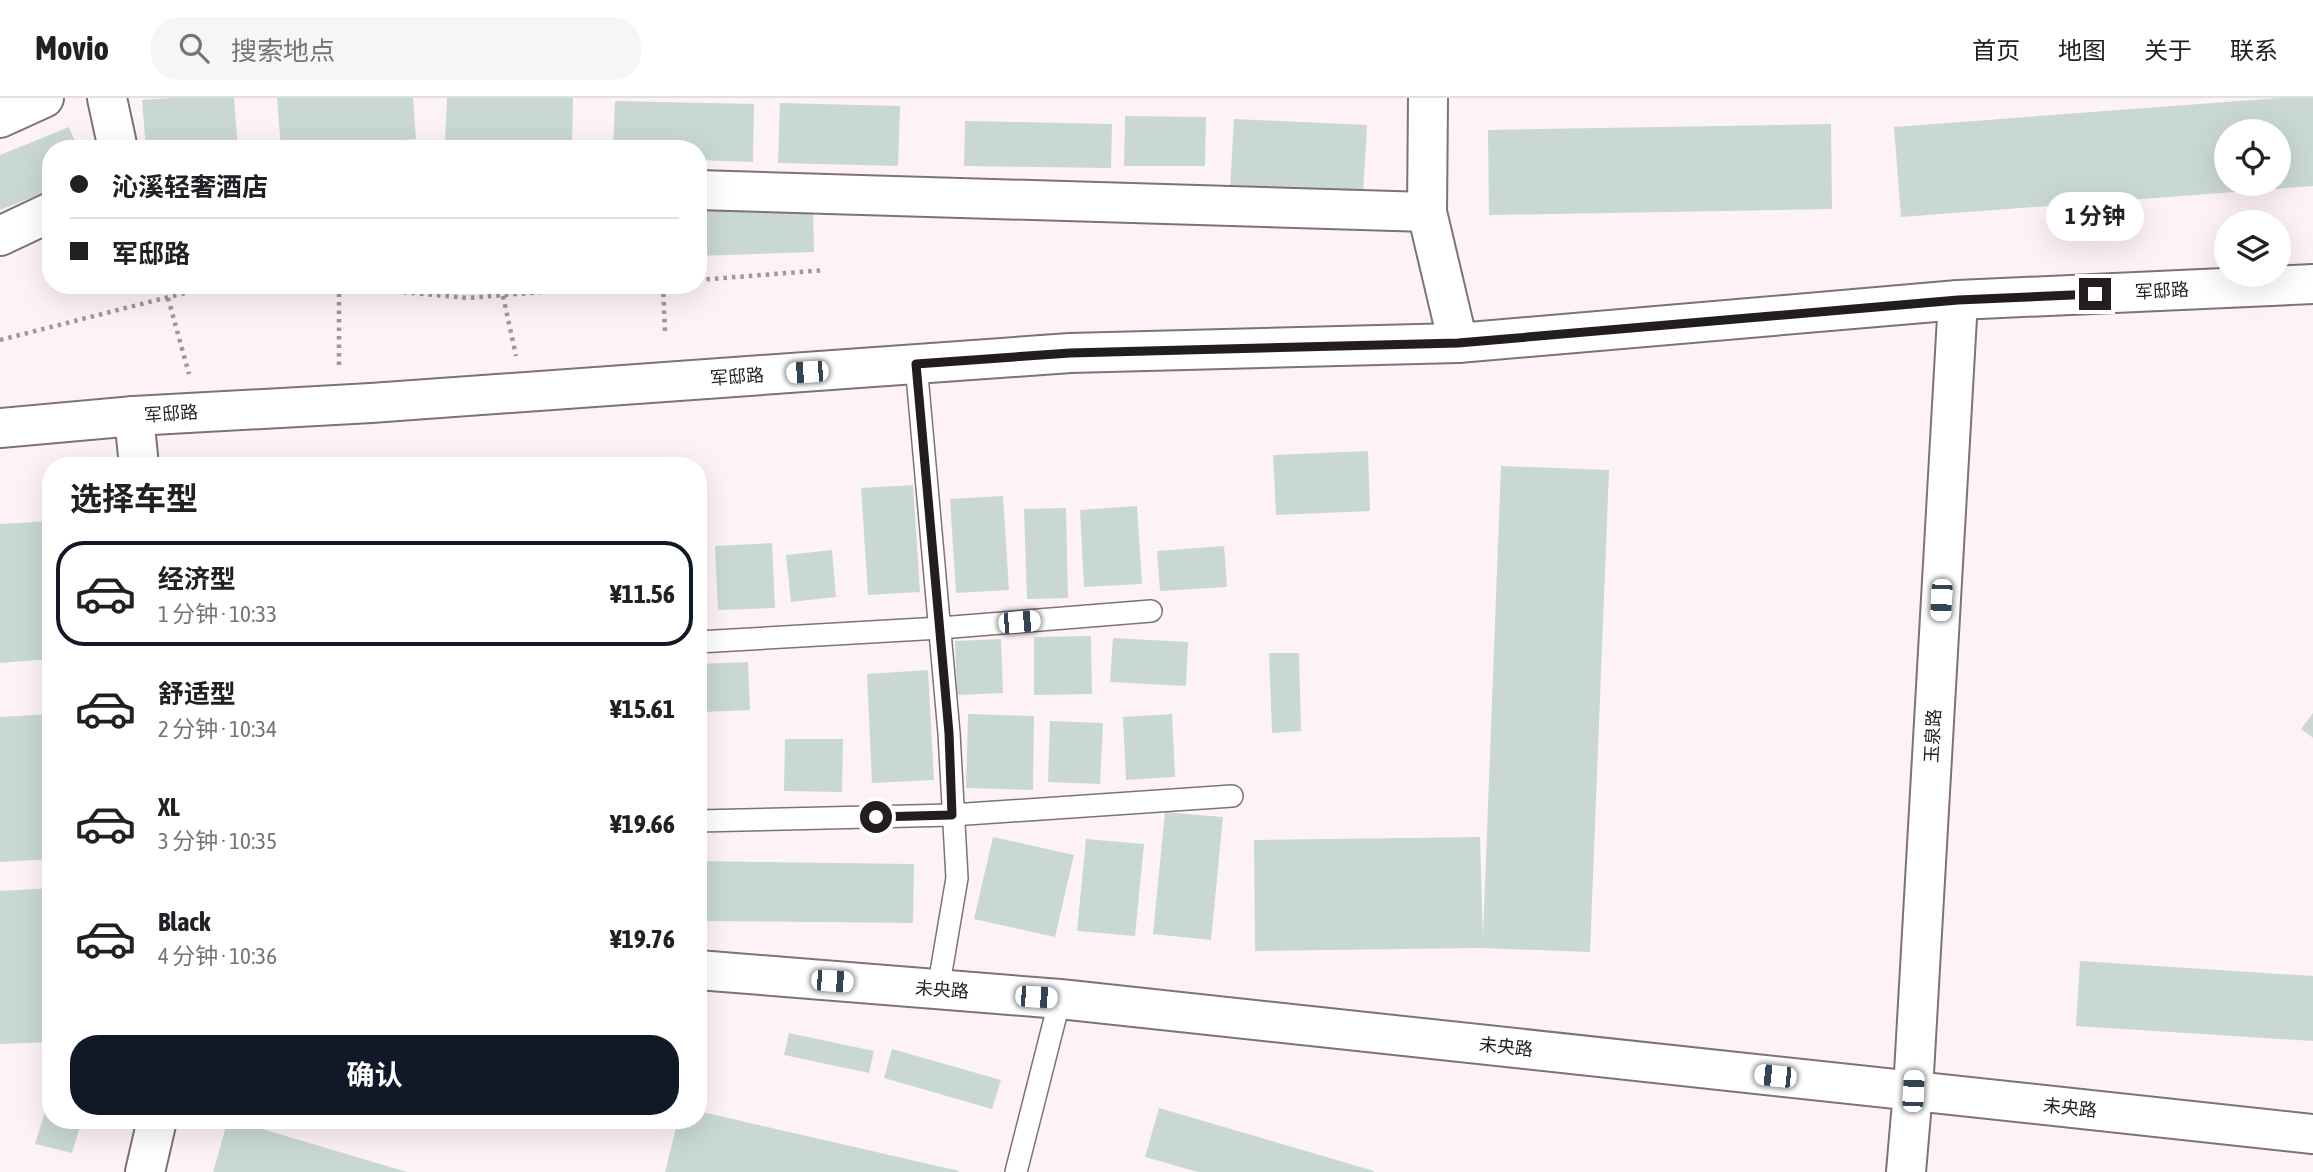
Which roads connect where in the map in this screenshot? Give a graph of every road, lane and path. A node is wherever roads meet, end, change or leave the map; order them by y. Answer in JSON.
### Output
{"nodes":[{"id":1,"x":44,"y":98,"type":"edge"},
{"id":2,"x":107,"y":98,"type":"edge"},
{"id":3,"x":1428,"y":98,"type":"edge"},
{"id":4,"x":0,"y":118,"type":"edge"},
{"id":5,"x":116,"y":140,"type":"edge"},
{"id":6,"x":707,"y":190,"type":"edge"},
{"id":7,"x":1427,"y":212,"type":"junction"},
{"id":8,"x":42,"y":216,"type":"edge"},
{"id":9,"x":0,"y":236,"type":"edge"},
{"id":10,"x":825,"y":270,"type":"dead end"},
{"id":11,"x":707,"y":279,"type":"edge"},
{"id":12,"x":2313,"y":284,"type":"edge"},
{"id":13,"x":183,"y":294,"type":"edge"},
{"id":14,"x":339,"y":294,"type":"edge"},
{"id":15,"x":424,"y":294,"type":"edge"},
{"id":16,"x":526,"y":294,"type":"edge"},
{"id":17,"x":663,"y":294,"type":"edge"},
{"id":18,"x":503,"y":296,"type":"junction"},
{"id":19,"x":168,"y":298,"type":"junction"},
{"id":20,"x":1958,"y":300,"type":"junction"},
{"id":21,"x":665,"y":331,"type":"dead end"},
{"id":22,"x":0,"y":340,"type":"edge"},
{"id":23,"x":1458,"y":343,"type":"junction"},
{"id":24,"x":516,"y":357,"type":"dead end"},
{"id":25,"x":916,"y":364,"type":"junction"},
{"id":26,"x":339,"y":405,"type":"junction"},
{"id":27,"x":199,"y":412,"type":"junction"},
{"id":28,"x":134,"y":416,"type":"junction"},
{"id":29,"x":0,"y":428,"type":"edge"},
{"id":30,"x":138,"y":457,"type":"edge"},
{"id":31,"x":1151,"y":611,"type":"dead end"},
{"id":32,"x":940,"y":628,"type":"junction"},
{"id":33,"x":707,"y":641,"type":"edge"},
{"id":34,"x":1232,"y":796,"type":"dead end"},
{"id":35,"x":952,"y":815,"type":"junction"},
{"id":36,"x":707,"y":821,"type":"edge"},
{"id":37,"x":707,"y":971,"type":"edge"},
{"id":38,"x":938,"y":990,"type":"junction"},
{"id":39,"x":1060,"y":999,"type":"junction"},
{"id":40,"x":1913,"y":1091,"type":"junction"},
{"id":41,"x":155,"y":1129,"type":"edge"},
{"id":42,"x":2313,"y":1134,"type":"edge"},
{"id":43,"x":145,"y":1172,"type":"edge"},
{"id":44,"x":1016,"y":1172,"type":"edge"},
{"id":45,"x":1906,"y":1172,"type":"edge"}],
"edges":[{"from":1,"to":4,"type":"street"},
{"from":2,"to":5,"type":"street"},
{"from":3,"to":7,"type":"street"},
{"from":6,"to":7,"type":"street"},
{"from":7,"to":23,"type":"street"},
{"from":8,"to":9,"type":"street"},
{"from":10,"to":11,"type":"path"},
{"from":12,"to":20,"type":"street","name":"军邸路"},
{"from":13,"to":19,"type":"path"},
{"from":14,"to":26,"type":"path"},
{"from":15,"to":18,"type":"path"},
{"from":16,"to":18,"type":"path"},
{"from":17,"to":21,"type":"path"},
{"from":18,"to":24,"type":"path"},
{"from":19,"to":22,"type":"path"},
{"from":19,"to":27,"type":"path"},
{"from":20,"to":23,"type":"street","name":"军邸路"},
{"from":20,"to":40,"type":"street","name":"玉泉路"},
{"from":23,"to":25,"type":"street","name":"军邸路"},
{"from":25,"to":26,"type":"street","name":"军邸路"},
{"from":25,"to":32,"type":"lane"},
{"from":26,"to":27,"type":"street","name":"军邸路"},
{"from":27,"to":28,"type":"street","name":"军邸路"},
{"from":28,"to":29,"type":"street","name":"军邸路"},
{"from":28,"to":30,"type":"street"},
{"from":31,"to":32,"type":"lane"},
{"from":32,"to":33,"type":"lane"},
{"from":32,"to":35,"type":"lane"},
{"from":34,"to":35,"type":"lane"},
{"from":35,"to":36,"type":"lane"},
{"from":35,"to":38,"type":"lane"},
{"from":37,"to":38,"type":"street","name":"未央路"},
{"from":38,"to":39,"type":"street","name":"未央路"},
{"from":39,"to":40,"type":"street","name":"未央路"},
{"from":39,"to":44,"type":"lane"},
{"from":40,"to":42,"type":"street","name":"未央路"},
{"from":40,"to":45,"type":"street","name":"玉泉路"},
{"from":41,"to":43,"type":"street"}]}
